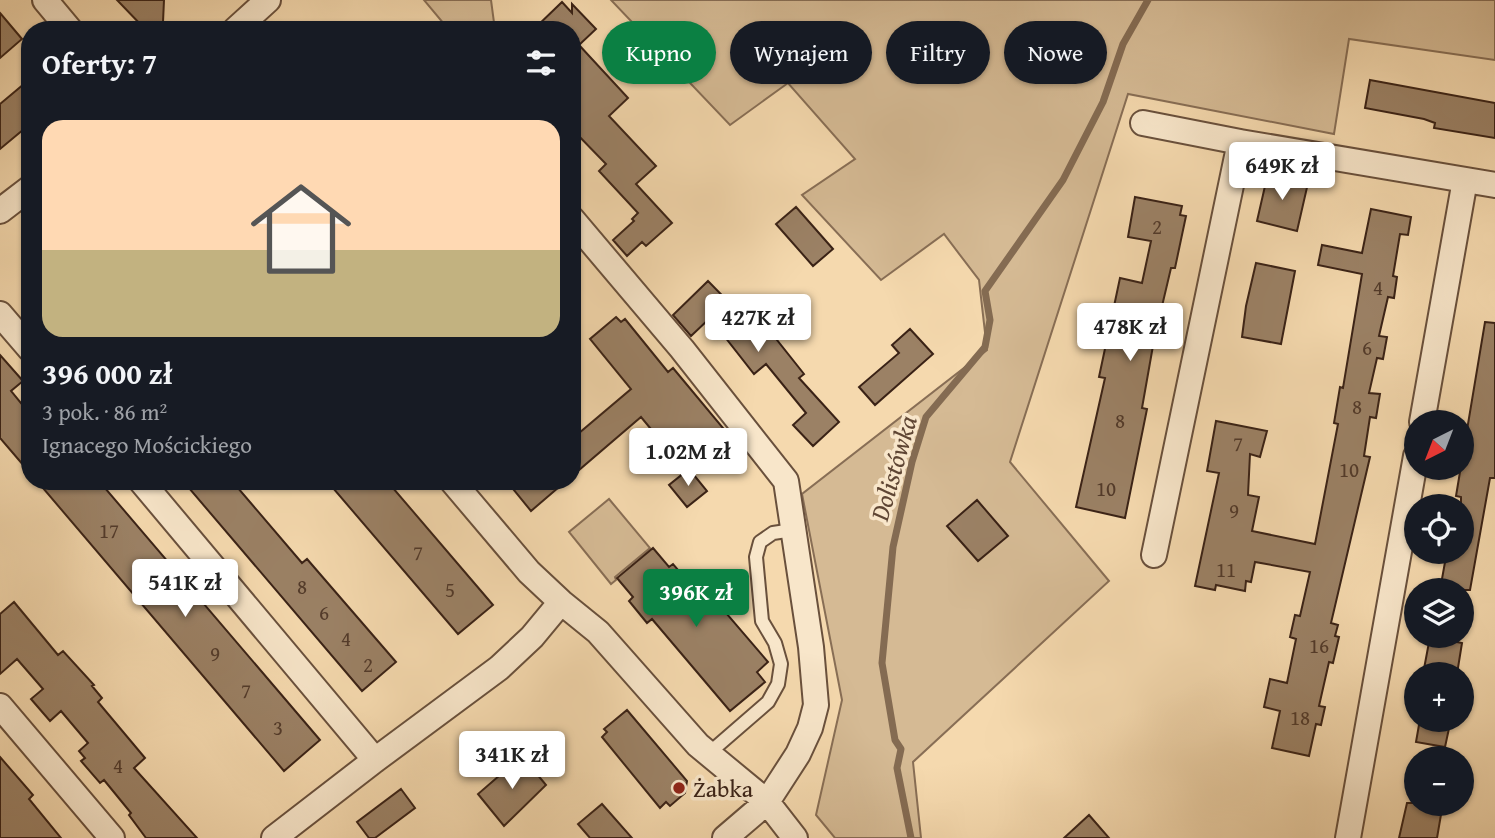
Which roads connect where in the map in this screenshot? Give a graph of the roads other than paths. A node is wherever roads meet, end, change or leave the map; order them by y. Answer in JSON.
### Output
{"nodes":[{"id":1,"x":45,"y":0,"type":"edge"},
{"id":2,"x":268,"y":0,"type":"edge"},
{"id":3,"x":63,"y":21,"type":"edge"},
{"id":4,"x":245,"y":21,"type":"edge"},
{"id":5,"x":1143,"y":123,"type":"dead end"},
{"id":6,"x":1240,"y":142,"type":"junction"},
{"id":7,"x":1465,"y":180,"type":"junction"},
{"id":8,"x":1495,"y":185,"type":"edge"},
{"id":9,"x":21,"y":195,"type":"edge"},
{"id":10,"x":0,"y":211,"type":"edge"},
{"id":11,"x":581,"y":230,"type":"edge"},
{"id":12,"x":0,"y":314,"type":"edge"},
{"id":13,"x":21,"y":338,"type":"edge"},
{"id":14,"x":1424,"y":410,"type":"edge"},
{"id":15,"x":1412,"y":480,"type":"edge"},
{"id":16,"x":149,"y":490,"type":"edge"},
{"id":17,"x":460,"y":490,"type":"edge"},
{"id":18,"x":793,"y":530,"type":"junction"},
{"id":19,"x":1154,"y":555,"type":"dead end"},
{"id":20,"x":561,"y":603,"type":"junction"},
{"id":21,"x":0,"y":706,"type":"edge"},
{"id":22,"x":708,"y":754,"type":"junction"},
{"id":23,"x":375,"y":760,"type":"junction"},
{"id":24,"x":767,"y":802,"type":"junction"},
{"id":25,"x":112,"y":838,"type":"edge"},
{"id":26,"x":274,"y":838,"type":"edge"},
{"id":27,"x":725,"y":838,"type":"edge"},
{"id":28,"x":795,"y":838,"type":"edge"},
{"id":29,"x":1348,"y":838,"type":"edge"}],
"edges":[{"from":1,"to":3,"type":"street"},
{"from":2,"to":4,"type":"street"},
{"from":5,"to":6,"type":"street"},
{"from":6,"to":7,"type":"street"},
{"from":6,"to":19,"type":"street"},
{"from":7,"to":8,"type":"street"},
{"from":7,"to":14,"type":"street"},
{"from":9,"to":10,"type":"street"},
{"from":11,"to":18,"type":"street"},
{"from":12,"to":13,"type":"street"},
{"from":15,"to":29,"type":"street"},
{"from":16,"to":23,"type":"street"},
{"from":17,"to":20,"type":"street"},
{"from":18,"to":22,"type":"lane"},
{"from":18,"to":24,"type":"street"},
{"from":20,"to":22,"type":"street"},
{"from":20,"to":23,"type":"street"},
{"from":21,"to":25,"type":"street"},
{"from":22,"to":24,"type":"street"},
{"from":23,"to":26,"type":"street"},
{"from":24,"to":27,"type":"street"},
{"from":24,"to":28,"type":"street"}]}
